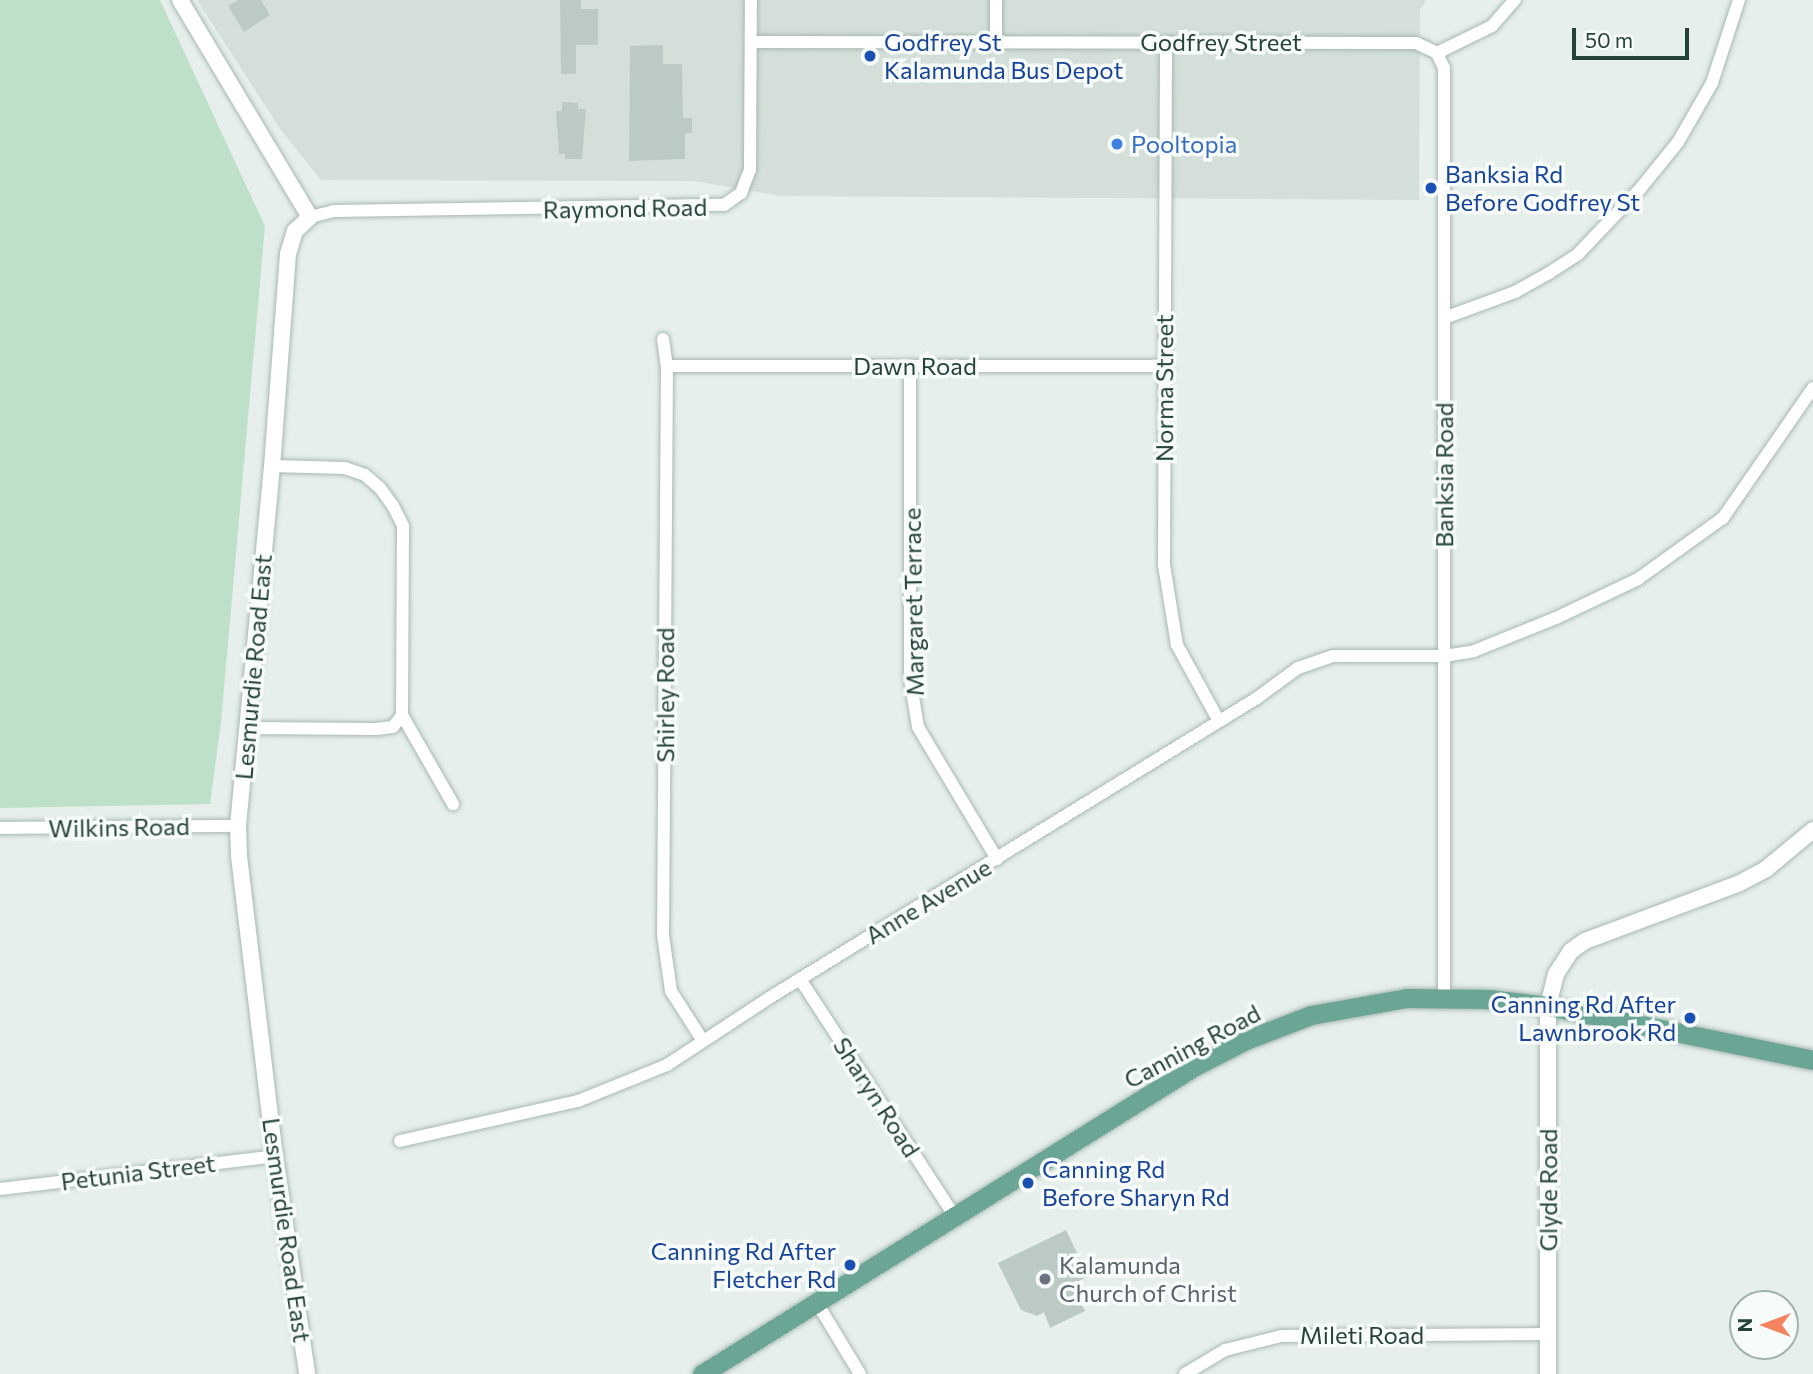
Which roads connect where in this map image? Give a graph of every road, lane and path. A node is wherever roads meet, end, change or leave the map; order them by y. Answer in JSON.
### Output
{"nodes":[{"id":1,"x":180,"y":0,"type":"edge"},
{"id":2,"x":751,"y":0,"type":"edge"},
{"id":3,"x":996,"y":0,"type":"edge"},
{"id":4,"x":1516,"y":0,"type":"edge"},
{"id":5,"x":1739,"y":0,"type":"edge"},
{"id":6,"x":751,"y":42,"type":"junction"},
{"id":7,"x":996,"y":42,"type":"junction"},
{"id":8,"x":1166,"y":43,"type":"junction"},
{"id":9,"x":1437,"y":52,"type":"junction"},
{"id":10,"x":310,"y":217,"type":"junction"},
{"id":11,"x":1444,"y":318,"type":"junction"},
{"id":12,"x":663,"y":339,"type":"dead end"},
{"id":13,"x":667,"y":366,"type":"junction"},
{"id":14,"x":910,"y":366,"type":"junction"},
{"id":15,"x":1164,"y":366,"type":"junction"},
{"id":16,"x":1813,"y":388,"type":"edge"},
{"id":17,"x":272,"y":466,"type":"junction"},
{"id":18,"x":1444,"y":656,"type":"junction"},
{"id":19,"x":402,"y":715,"type":"junction"},
{"id":20,"x":1219,"y":721,"type":"junction"},
{"id":21,"x":247,"y":728,"type":"junction"},
{"id":22,"x":453,"y":804,"type":"dead end"},
{"id":23,"x":238,"y":826,"type":"junction"},
{"id":24,"x":0,"y":828,"type":"edge"},
{"id":25,"x":1813,"y":830,"type":"edge"},
{"id":26,"x":997,"y":859,"type":"junction"},
{"id":27,"x":800,"y":979,"type":"junction"},
{"id":28,"x":1444,"y":997,"type":"junction"},
{"id":29,"x":1548,"y":1006,"type":"junction"},
{"id":30,"x":704,"y":1041,"type":"junction"},
{"id":31,"x":1813,"y":1060,"type":"edge"},
{"id":32,"x":400,"y":1141,"type":"dead end"},
{"id":33,"x":275,"y":1156,"type":"junction"},
{"id":34,"x":0,"y":1189,"type":"edge"},
{"id":35,"x":954,"y":1215,"type":"junction"},
{"id":36,"x":817,"y":1304,"type":"junction"},
{"id":37,"x":1547,"y":1334,"type":"junction"},
{"id":38,"x":307,"y":1374,"type":"edge"},
{"id":39,"x":702,"y":1374,"type":"edge"},
{"id":40,"x":860,"y":1374,"type":"edge"},
{"id":41,"x":1185,"y":1374,"type":"edge"},
{"id":42,"x":1548,"y":1374,"type":"edge"}],
"edges":[{"from":1,"to":10,"type":"street"},
{"from":2,"to":6,"type":"street","name":"Raymond Road"},
{"from":3,"to":7,"type":"street"},
{"from":4,"to":9,"type":"street"},
{"from":5,"to":11,"type":"street"},
{"from":6,"to":7,"type":"street","name":"Godfrey Street"},
{"from":6,"to":10,"type":"street","name":"Raymond Road"},
{"from":7,"to":8,"type":"street","name":"Godfrey Street"},
{"from":8,"to":9,"type":"street","name":"Godfrey Street"},
{"from":8,"to":15,"type":"street","name":"Norma Street"},
{"from":9,"to":11,"type":"street","name":"Banksia Road"},
{"from":10,"to":17,"type":"street","name":"Lesmurdie Road East"},
{"from":11,"to":18,"type":"street","name":"Banksia Road"},
{"from":12,"to":13,"type":"street","name":"Shirley Road"},
{"from":13,"to":14,"type":"street","name":"Dawn Road"},
{"from":13,"to":30,"type":"street","name":"Shirley Road"},
{"from":14,"to":15,"type":"street","name":"Dawn Road"},
{"from":14,"to":26,"type":"street","name":"Margaret Terrace"},
{"from":15,"to":20,"type":"street","name":"Norma Street"},
{"from":16,"to":18,"type":"street","name":"Anne Avenue"},
{"from":17,"to":19,"type":"street"},
{"from":17,"to":21,"type":"street","name":"Lesmurdie Road East"},
{"from":18,"to":20,"type":"street","name":"Anne Avenue"},
{"from":18,"to":28,"type":"street","name":"Banksia Road"},
{"from":19,"to":21,"type":"street"},
{"from":19,"to":22,"type":"street"},
{"from":20,"to":26,"type":"street","name":"Anne Avenue"},
{"from":21,"to":23,"type":"street","name":"Lesmurdie Road East"},
{"from":23,"to":24,"type":"street","name":"Wilkins Road"},
{"from":23,"to":33,"type":"street","name":"Lesmurdie Road East"},
{"from":25,"to":29,"type":"street","name":"Glyde Road"},
{"from":26,"to":27,"type":"street","name":"Anne Avenue"},
{"from":27,"to":30,"type":"street","name":"Anne Avenue"},
{"from":27,"to":35,"type":"street","name":"Sharyn Road"},
{"from":28,"to":29,"type":"main road","name":"Canning Road"},
{"from":28,"to":35,"type":"main road","name":"Canning Road"},
{"from":29,"to":31,"type":"main road","name":"Canning Road"},
{"from":29,"to":37,"type":"street","name":"Glyde Road"},
{"from":30,"to":32,"type":"street","name":"Anne Avenue"},
{"from":33,"to":34,"type":"street","name":"Petunia Street"},
{"from":33,"to":38,"type":"street","name":"Lesmurdie Road East"},
{"from":35,"to":36,"type":"main road","name":"Canning Road"},
{"from":36,"to":39,"type":"main road","name":"Canning Road"},
{"from":36,"to":40,"type":"street"},
{"from":37,"to":41,"type":"street","name":"Mileti Road"},
{"from":37,"to":42,"type":"street","name":"Glyde Road"}]}
